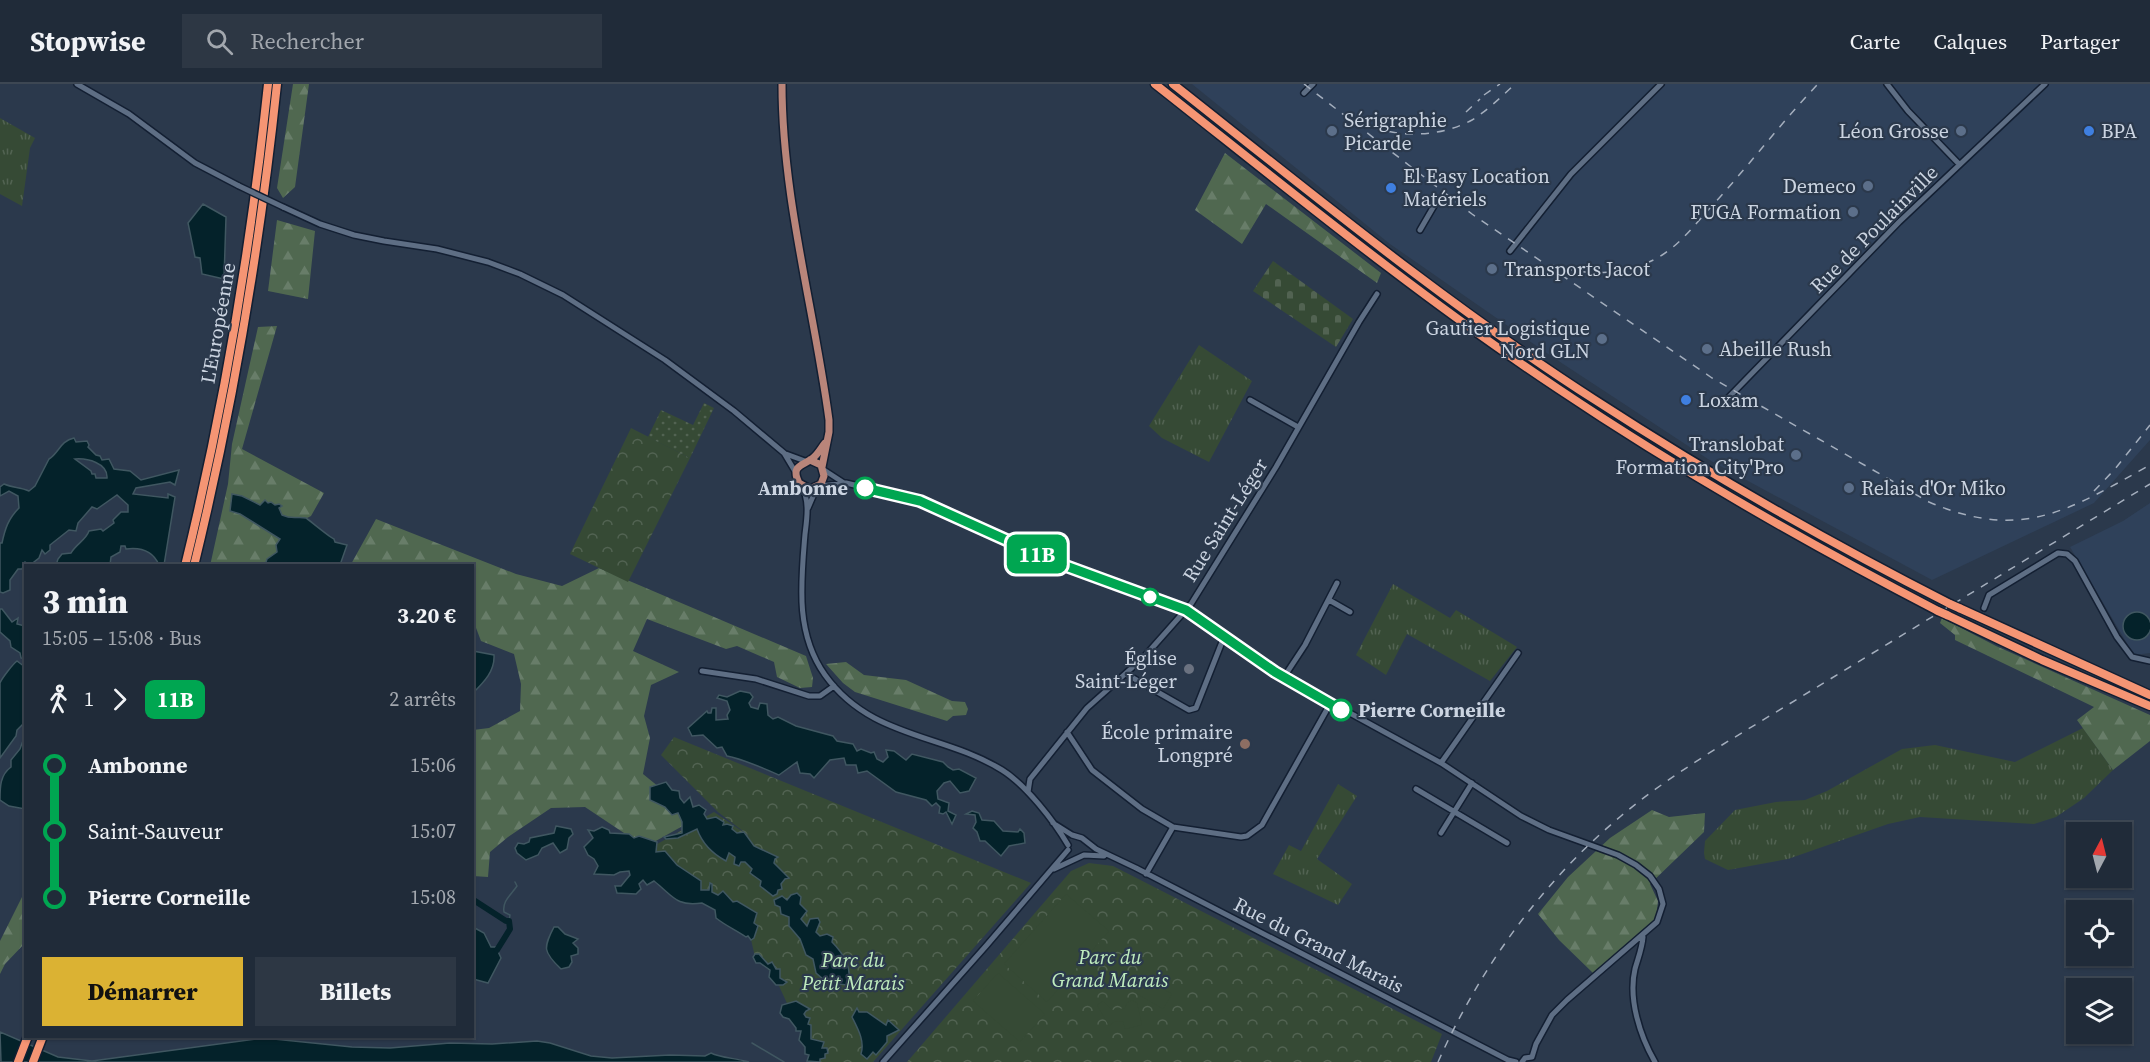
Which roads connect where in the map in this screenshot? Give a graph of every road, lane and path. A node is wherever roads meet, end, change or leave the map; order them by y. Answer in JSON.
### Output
{"nodes":[{"id":1,"x":76,"y":84,"type":"edge"},
{"id":2,"x":268,"y":84,"type":"edge"},
{"id":3,"x":277,"y":84,"type":"edge"},
{"id":4,"x":782,"y":84,"type":"edge"},
{"id":5,"x":1155,"y":84,"type":"edge"},
{"id":6,"x":1173,"y":84,"type":"edge"},
{"id":7,"x":1313,"y":84,"type":"edge"},
{"id":8,"x":1661,"y":84,"type":"edge"},
{"id":9,"x":1887,"y":84,"type":"edge"},
{"id":10,"x":2045,"y":84,"type":"edge"},
{"id":11,"x":1304,"y":93,"type":"dead end"},
{"id":12,"x":1959,"y":164,"type":"junction"},
{"id":13,"x":1438,"y":199,"type":"dead end"},
{"id":14,"x":1420,"y":230,"type":"dead end"},
{"id":15,"x":1510,"y":251,"type":"dead end"},
{"id":16,"x":1377,"y":294,"type":"dead end"},
{"id":17,"x":1728,"y":398,"type":"dead end"},
{"id":18,"x":1250,"y":400,"type":"dead end"},
{"id":19,"x":1298,"y":427,"type":"junction"},
{"id":20,"x":828,"y":439,"type":"junction"},
{"id":21,"x":784,"y":453,"type":"junction"},
{"id":22,"x":808,"y":461,"type":"junction"},
{"id":23,"x":823,"y":469,"type":"junction"},
{"id":24,"x":796,"y":473,"type":"junction"},
{"id":25,"x":846,"y":483,"type":"junction"},
{"id":26,"x":801,"y":485,"type":"junction"},
{"id":27,"x":818,"y":486,"type":"junction"},
{"id":28,"x":807,"y":510,"type":"junction"},
{"id":29,"x":185,"y":564,"type":"edge"},
{"id":30,"x":194,"y":564,"type":"edge"},
{"id":31,"x":1337,"y":584,"type":"dead end"},
{"id":32,"x":1329,"y":600,"type":"junction"},
{"id":33,"x":1984,"y":608,"type":"dead end"},
{"id":34,"x":1186,"y":610,"type":"junction"},
{"id":35,"x":1350,"y":612,"type":"dead end"},
{"id":36,"x":1224,"y":637,"type":"junction"},
{"id":37,"x":1518,"y":653,"type":"dead end"},
{"id":38,"x":2150,"y":661,"type":"edge"},
{"id":39,"x":702,"y":671,"type":"dead end"},
{"id":40,"x":1126,"y":674,"type":"junction"},
{"id":41,"x":1284,"y":677,"type":"junction"},
{"id":42,"x":834,"y":686,"type":"junction"},
{"id":43,"x":2150,"y":695,"type":"edge"},
{"id":44,"x":1330,"y":704,"type":"junction"},
{"id":45,"x":2150,"y":706,"type":"edge"},
{"id":46,"x":1067,"y":732,"type":"junction"},
{"id":47,"x":1441,"y":763,"type":"junction"},
{"id":48,"x":1472,"y":783,"type":"junction"},
{"id":49,"x":1416,"y":789,"type":"dead end"},
{"id":50,"x":1028,"y":792,"type":"junction"},
{"id":51,"x":1454,"y":812,"type":"junction"},
{"id":52,"x":1053,"y":823,"type":"junction"},
{"id":53,"x":1173,"y":827,"type":"junction"},
{"id":54,"x":1441,"y":833,"type":"dead end"},
{"id":55,"x":1076,"y":837,"type":"junction"},
{"id":56,"x":1507,"y":843,"type":"dead end"},
{"id":57,"x":1087,"y":844,"type":"junction"},
{"id":58,"x":1068,"y":847,"type":"junction"},
{"id":59,"x":1084,"y":855,"type":"junction"},
{"id":60,"x":1108,"y":856,"type":"junction"},
{"id":61,"x":1077,"y":857,"type":"junction"},
{"id":62,"x":1052,"y":870,"type":"junction"},
{"id":63,"x":1146,"y":874,"type":"junction"},
{"id":64,"x":1643,"y":937,"type":"junction"},
{"id":65,"x":27,"y":1038,"type":"edge"},
{"id":66,"x":43,"y":1038,"type":"edge"},
{"id":67,"x":1534,"y":1059,"type":"edge"},
{"id":68,"x":18,"y":1062,"type":"edge"},
{"id":69,"x":33,"y":1062,"type":"edge"},
{"id":70,"x":883,"y":1062,"type":"edge"},
{"id":71,"x":1516,"y":1062,"type":"edge"},
{"id":72,"x":1522,"y":1062,"type":"edge"},
{"id":73,"x":1655,"y":1062,"type":"edge"}],
"edges":[{"from":1,"to":21,"type":"street","bridge":true},
{"from":2,"to":29,"type":"highway","name":"L'Européenne"},
{"from":3,"to":30,"type":"highway","name":"L'Européenne"},
{"from":4,"to":20,"type":"main road"},
{"from":5,"to":45,"type":"highway"},
{"from":6,"to":43,"type":"highway","bridge":true},
{"from":7,"to":11,"type":"street"},
{"from":8,"to":15,"type":"street"},
{"from":9,"to":12,"type":"street"},
{"from":10,"to":12,"type":"street","name":"Rue de Poulainville"},
{"from":12,"to":17,"type":"street","name":"Rue de Poulainville"},
{"from":13,"to":14,"type":"street"},
{"from":16,"to":19,"type":"street","name":"Rue Saint-Léger"},
{"from":18,"to":19,"type":"street"},
{"from":19,"to":34,"type":"street","name":"Rue Saint-Léger"},
{"from":20,"to":22,"type":"main road"},
{"from":20,"to":23,"type":"main road"},
{"from":21,"to":22,"type":"street"},
{"from":21,"to":24,"type":"street"},
{"from":22,"to":23,"type":"main road"},
{"from":22,"to":24,"type":"main road"},
{"from":23,"to":25,"type":"street"},
{"from":23,"to":27,"type":"main road"},
{"from":24,"to":26,"type":"main road"},
{"from":25,"to":27,"type":"street"},
{"from":25,"to":34,"type":"street"},
{"from":26,"to":27,"type":"main road"},
{"from":26,"to":28,"type":"street"},
{"from":27,"to":28,"type":"street"},
{"from":28,"to":42,"type":"street"},
{"from":31,"to":32,"type":"street"},
{"from":32,"to":35,"type":"street"},
{"from":32,"to":41,"type":"street"},
{"from":33,"to":38,"type":"street"},
{"from":34,"to":36,"type":"street"},
{"from":34,"to":40,"type":"street","name":"Rue Saint-Léger"},
{"from":36,"to":40,"type":"street"},
{"from":36,"to":41,"type":"street"},
{"from":37,"to":47,"type":"street"},
{"from":39,"to":42,"type":"street"},
{"from":40,"to":46,"type":"street","name":"Rue Saint-Léger"},
{"from":41,"to":44,"type":"street"},
{"from":42,"to":50,"type":"street"},
{"from":44,"to":47,"type":"street"},
{"from":44,"to":53,"type":"street"},
{"from":46,"to":50,"type":"street","name":"Rue Saint-Léger"},
{"from":46,"to":53,"type":"street"},
{"from":47,"to":48,"type":"street"},
{"from":48,"to":51,"type":"street"},
{"from":48,"to":64,"type":"street"},
{"from":49,"to":51,"type":"street"},
{"from":50,"to":52,"type":"street"},
{"from":51,"to":54,"type":"street"},
{"from":51,"to":56,"type":"street"},
{"from":52,"to":55,"type":"street"},
{"from":52,"to":58,"type":"street"},
{"from":53,"to":63,"type":"street"},
{"from":55,"to":57,"type":"street"},
{"from":55,"to":58,"type":"street"},
{"from":57,"to":59,"type":"street"},
{"from":57,"to":60,"type":"street","name":"Rue du Grand Marais"},
{"from":58,"to":61,"type":"street"},
{"from":58,"to":62,"type":"street"},
{"from":59,"to":60,"type":"street","name":"Rue du Grand Marais"},
{"from":59,"to":61,"type":"street"},
{"from":60,"to":63,"type":"street","name":"Rue du Grand Marais"},
{"from":61,"to":62,"type":"street"},
{"from":62,"to":70,"type":"street"},
{"from":63,"to":71,"type":"street","name":"Rue du Grand Marais"},
{"from":64,"to":67,"type":"street"},
{"from":64,"to":73,"type":"street"},
{"from":65,"to":68,"type":"highway"},
{"from":66,"to":69,"type":"highway"},
{"from":67,"to":72,"type":"street"}]}
